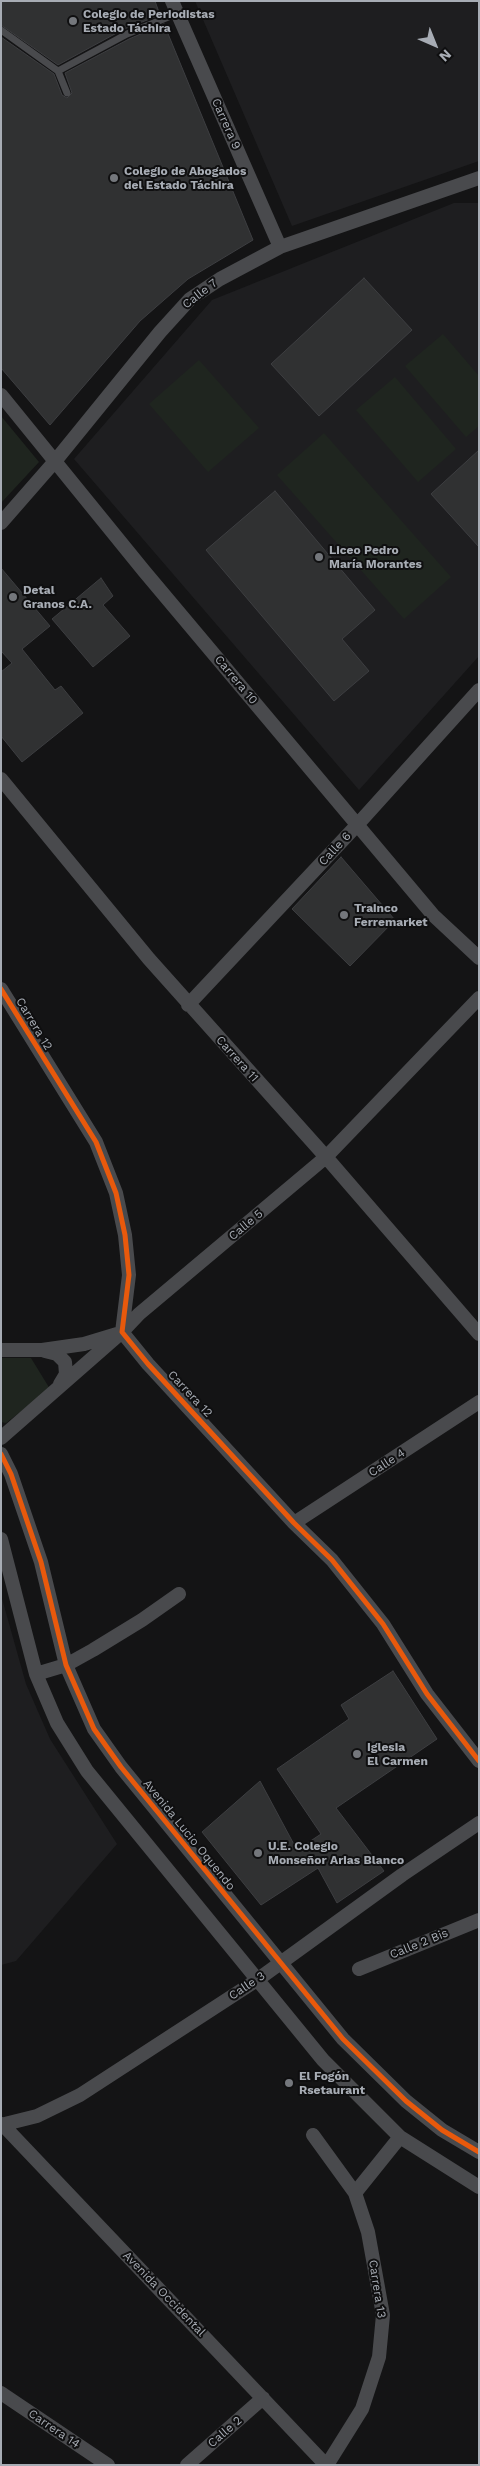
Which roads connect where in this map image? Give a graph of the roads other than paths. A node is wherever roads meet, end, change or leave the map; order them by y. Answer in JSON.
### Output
{"nodes":[{"id":1,"x":175,"y":7,"type":"edge"},
{"id":2,"x":1,"y":30,"type":"edge"},
{"id":3,"x":58,"y":71,"type":"junction"},
{"id":4,"x":67,"y":93,"type":"dead end"},
{"id":5,"x":479,"y":178,"type":"edge"},
{"id":6,"x":280,"y":247,"type":"junction"},
{"id":7,"x":1,"y":395,"type":"edge"},
{"id":8,"x":56,"y":460,"type":"junction"},
{"id":9,"x":1,"y":523,"type":"edge"},
{"id":10,"x":479,"y":690,"type":"edge"},
{"id":11,"x":1,"y":778,"type":"edge"},
{"id":12,"x":358,"y":824,"type":"junction"},
{"id":13,"x":479,"y":958,"type":"edge"},
{"id":14,"x":1,"y":989,"type":"edge"},
{"id":15,"x":479,"y":998,"type":"edge"},
{"id":16,"x":188,"y":1005,"type":"junction"},
{"id":17,"x":326,"y":1157,"type":"junction"},
{"id":18,"x":122,"y":1332,"type":"junction"},
{"id":19,"x":479,"y":1334,"type":"edge"},
{"id":20,"x":1,"y":1350,"type":"edge"},
{"id":21,"x":42,"y":1350,"type":"junction"},
{"id":22,"x":55,"y":1392,"type":"junction"},
{"id":23,"x":479,"y":1402,"type":"edge"},
{"id":24,"x":1,"y":1438,"type":"edge"},
{"id":25,"x":1,"y":1454,"type":"edge"},
{"id":26,"x":294,"y":1523,"type":"junction"},
{"id":27,"x":1,"y":1539,"type":"edge"},
{"id":28,"x":179,"y":1594,"type":"dead end"},
{"id":29,"x":66,"y":1665,"type":"junction"},
{"id":30,"x":36,"y":1674,"type":"junction"},
{"id":31,"x":479,"y":1760,"type":"edge"},
{"id":32,"x":479,"y":1823,"type":"edge"},
{"id":33,"x":479,"y":1920,"type":"edge"},
{"id":34,"x":281,"y":1962,"type":"junction"},
{"id":35,"x":359,"y":1969,"type":"dead end"},
{"id":36,"x":257,"y":1980,"type":"junction"},
{"id":37,"x":2,"y":2124,"type":"edge"},
{"id":38,"x":313,"y":2135,"type":"dead end"},
{"id":39,"x":400,"y":2137,"type":"junction"},
{"id":40,"x":479,"y":2152,"type":"edge"},
{"id":41,"x":479,"y":2187,"type":"edge"},
{"id":42,"x":355,"y":2193,"type":"junction"},
{"id":43,"x":1,"y":2393,"type":"edge"},
{"id":44,"x":263,"y":2398,"type":"junction"},
{"id":45,"x":108,"y":2465,"type":"edge"},
{"id":46,"x":187,"y":2465,"type":"edge"},
{"id":47,"x":326,"y":2465,"type":"edge"}],
"edges":[{"from":1,"to":3,"type":"lane"},
{"from":1,"to":6,"type":"street","name":"Carrera 9"},
{"from":2,"to":3,"type":"lane"},
{"from":3,"to":4,"type":"lane"},
{"from":5,"to":6,"type":"street","name":"Calle 7"},
{"from":6,"to":8,"type":"street","name":"Calle 7"},
{"from":7,"to":8,"type":"street","name":"Carrera 10"},
{"from":8,"to":9,"type":"street","name":"Calle 7"},
{"from":8,"to":12,"type":"street","name":"Carrera 10"},
{"from":10,"to":12,"type":"street","name":"Calle 6"},
{"from":11,"to":16,"type":"street","name":"Carrera 11"},
{"from":12,"to":13,"type":"street","name":"Carrera 10"},
{"from":12,"to":16,"type":"street","name":"Calle 6"},
{"from":14,"to":18,"type":"street","name":"Carrera 12"},
{"from":15,"to":17,"type":"street","name":"Calle 5"},
{"from":16,"to":17,"type":"street","name":"Carrera 11"},
{"from":17,"to":18,"type":"street","name":"Calle 5"},
{"from":17,"to":19,"type":"street","name":"Carrera 11"},
{"from":18,"to":21,"type":"street"},
{"from":18,"to":22,"type":"street","name":"Calle 5"},
{"from":18,"to":26,"type":"street","name":"Carrera 12"},
{"from":20,"to":21,"type":"street"},
{"from":21,"to":22,"type":"street"},
{"from":22,"to":24,"type":"street","name":"Calle 5"},
{"from":23,"to":26,"type":"street","name":"Calle 4"},
{"from":25,"to":29,"type":"street","name":"Avenida Lucio Oquendo"},
{"from":26,"to":31,"type":"street","name":"Carrera 12"},
{"from":27,"to":30,"type":"street"},
{"from":28,"to":29,"type":"street"},
{"from":29,"to":30,"type":"street"},
{"from":29,"to":34,"type":"street","name":"Avenida Lucio Oquendo"},
{"from":30,"to":36,"type":"street"},
{"from":32,"to":34,"type":"street","name":"Calle 3"},
{"from":33,"to":35,"type":"street","name":"Calle 2 Bis"},
{"from":34,"to":36,"type":"street","name":"Calle 3"},
{"from":34,"to":40,"type":"street","name":"Avenida Lucio Oquendo"},
{"from":36,"to":37,"type":"street","name":"Calle 3"},
{"from":36,"to":39,"type":"street"},
{"from":37,"to":44,"type":"street","name":"Avenida Occidental"},
{"from":38,"to":42,"type":"street","name":"Carrera 13"},
{"from":39,"to":41,"type":"street"},
{"from":39,"to":42,"type":"street"},
{"from":42,"to":47,"type":"street","name":"Carrera 13"},
{"from":43,"to":45,"type":"street","name":"Carrera 14"},
{"from":44,"to":46,"type":"street","name":"Calle 2"},
{"from":44,"to":47,"type":"street","name":"Avenida Occidental"}]}
